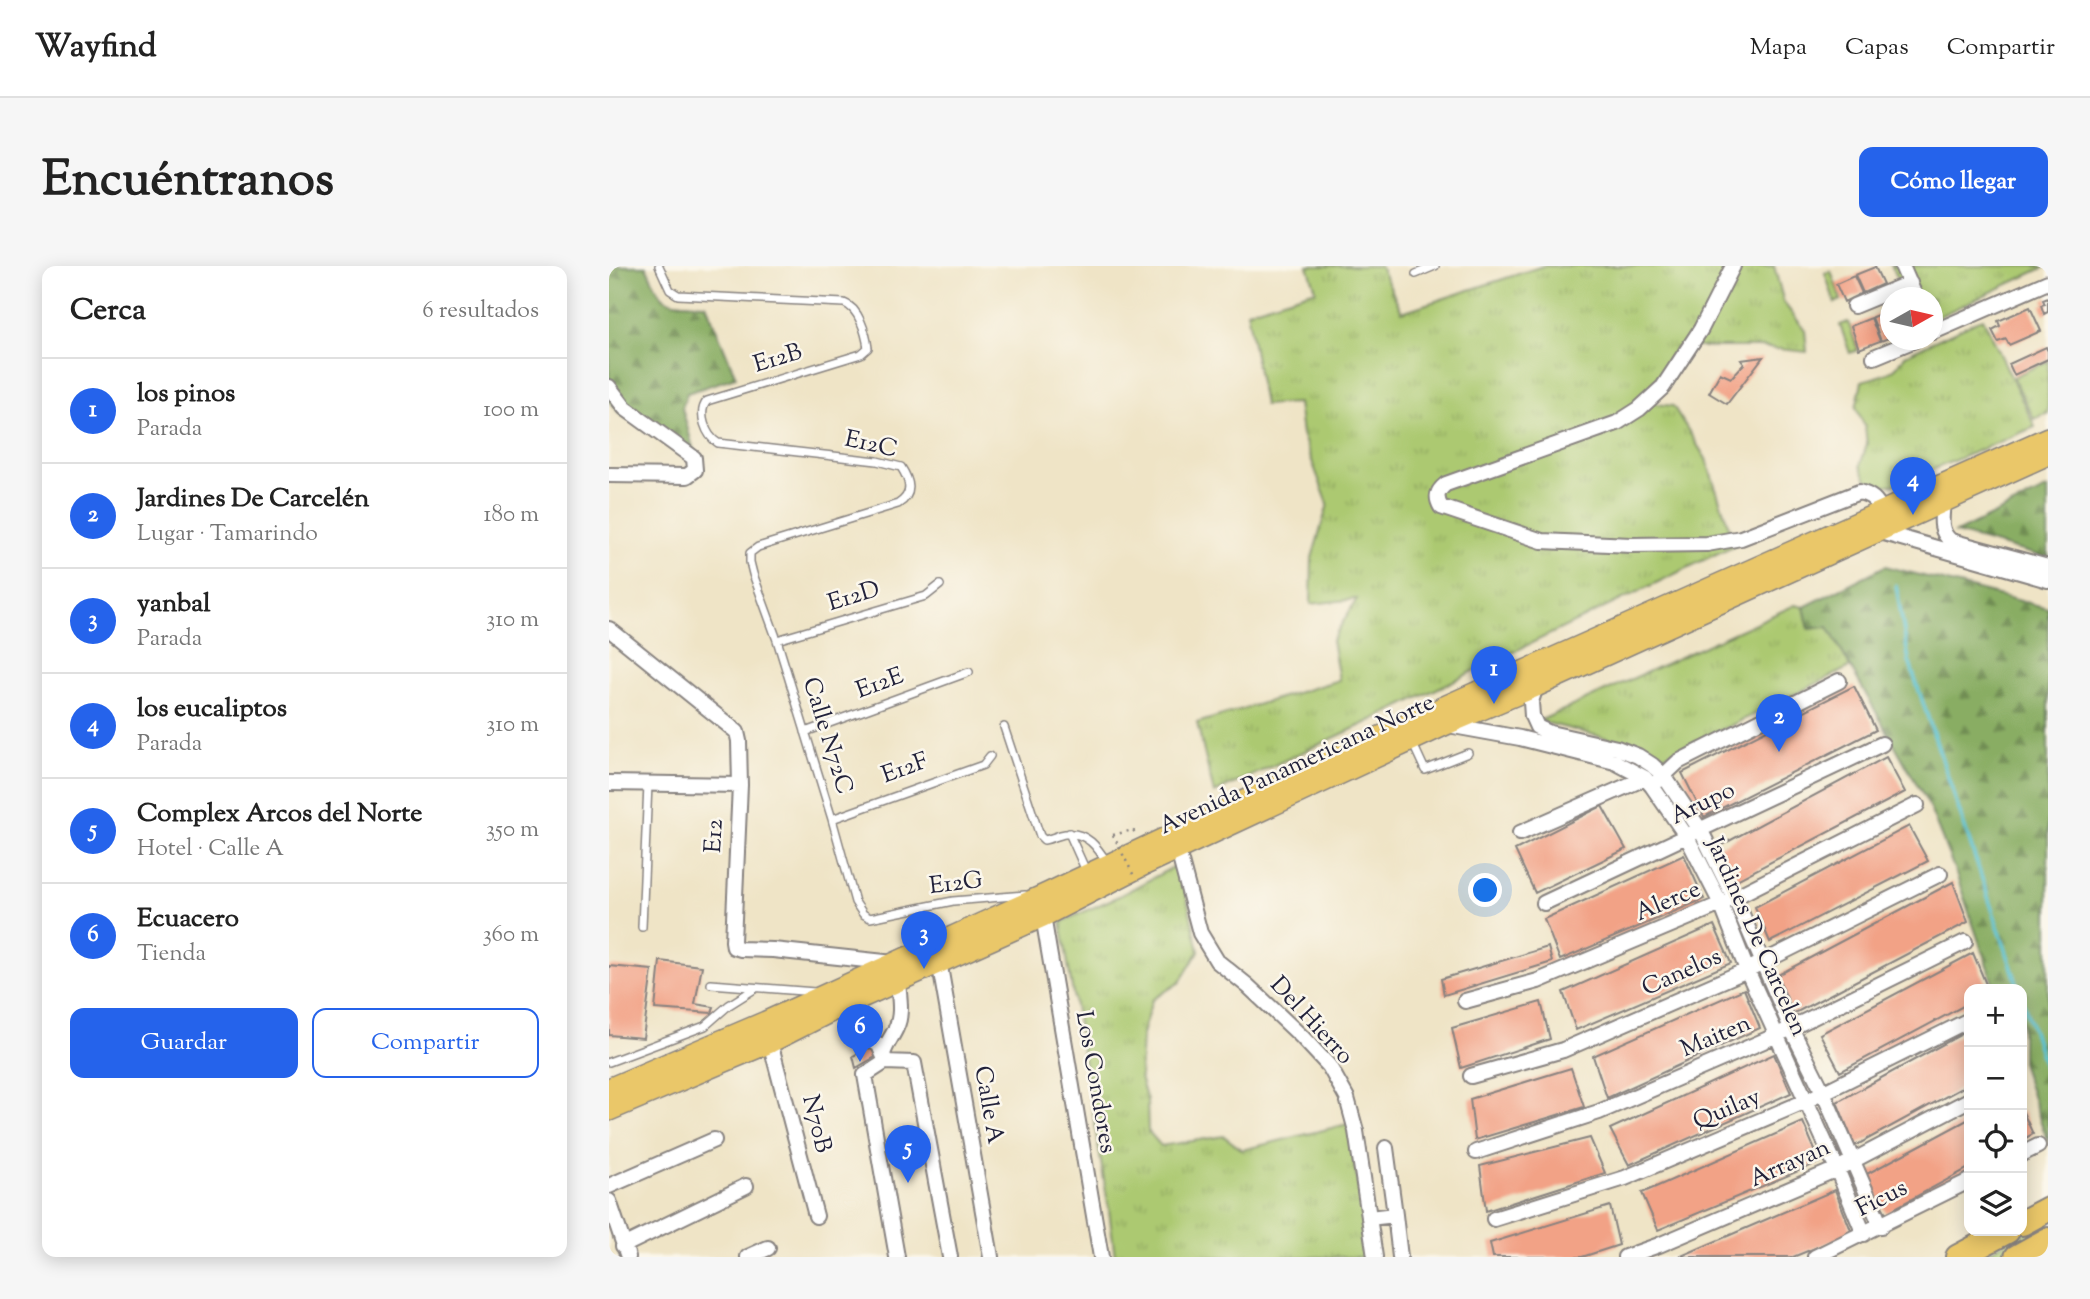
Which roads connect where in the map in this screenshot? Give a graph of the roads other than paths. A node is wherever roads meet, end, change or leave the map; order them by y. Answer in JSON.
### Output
{"nodes":[{"id":1,"x":659,"y":266,"type":"edge"},
{"id":2,"x":1435,"y":266,"type":"edge"},
{"id":3,"x":1733,"y":266,"type":"edge"},
{"id":4,"x":1902,"y":266,"type":"edge"},
{"id":5,"x":1416,"y":274,"type":"dead end"},
{"id":6,"x":2048,"y":282,"type":"edge"},
{"id":7,"x":1910,"y":284,"type":"junction"},
{"id":8,"x":1911,"y":287,"type":"edge"},
{"id":9,"x":1854,"y":306,"type":"dead end"},
{"id":10,"x":1943,"y":326,"type":"edge"},
{"id":11,"x":1891,"y":350,"type":"edge"},
{"id":12,"x":1874,"y":357,"type":"dead end"},
{"id":13,"x":609,"y":387,"type":"edge"},
{"id":14,"x":707,"y":401,"type":"joint"},
{"id":15,"x":2048,"y":438,"type":"edge"},
{"id":16,"x":2048,"y":454,"type":"edge"},
{"id":17,"x":609,"y":475,"type":"edge"},
{"id":18,"x":1943,"y":502,"type":"junction"},
{"id":19,"x":1879,"y":521,"type":"junction"},
{"id":20,"x":750,"y":562,"type":"joint"},
{"id":21,"x":2048,"y":567,"type":"edge"},
{"id":22,"x":2048,"y":580,"type":"edge"},
{"id":23,"x":940,"y":585,"type":"dead end"},
{"id":24,"x":609,"y":629,"type":"edge"},
{"id":25,"x":777,"y":640,"type":"junction"},
{"id":26,"x":969,"y":672,"type":"dead end"},
{"id":27,"x":1839,"y":681,"type":"dead end"},
{"id":28,"x":1536,"y":686,"type":"junction"},
{"id":29,"x":1446,"y":724,"type":"junction"},
{"id":30,"x":1004,"y":727,"type":"dead end"},
{"id":31,"x":805,"y":732,"type":"junction"},
{"id":32,"x":1411,"y":740,"type":"junction"},
{"id":33,"x":1882,"y":744,"type":"dead end"},
{"id":34,"x":1468,"y":753,"type":"dead end"},
{"id":35,"x":990,"y":756,"type":"dead end"},
{"id":36,"x":1664,"y":776,"type":"junction"},
{"id":37,"x":1648,"y":782,"type":"junction"},
{"id":38,"x":609,"y":783,"type":"edge"},
{"id":39,"x":648,"y":784,"type":"junction"},
{"id":40,"x":740,"y":785,"type":"junction"},
{"id":41,"x":1917,"y":805,"type":"dead end"},
{"id":42,"x":832,"y":820,"type":"junction"},
{"id":43,"x":1701,"y":831,"type":"junction"},
{"id":44,"x":1520,"y":833,"type":"dead end"},
{"id":45,"x":1069,"y":834,"type":"junction"},
{"id":46,"x":1687,"y":837,"type":"junction"},
{"id":47,"x":1176,"y":842,"type":"junction"},
{"id":48,"x":1108,"y":865,"type":"junction"},
{"id":49,"x":1940,"y":874,"type":"dead end"},
{"id":50,"x":1087,"y":875,"type":"junction"},
{"id":51,"x":1047,"y":894,"type":"junction"},
{"id":52,"x":1728,"y":901,"type":"junction"},
{"id":53,"x":1544,"y":903,"type":"dead end"},
{"id":54,"x":1043,"y":916,"type":"junction"},
{"id":55,"x":870,"y":918,"type":"joint"},
{"id":56,"x":642,"y":927,"type":"dead end"},
{"id":57,"x":1965,"y":942,"type":"dead end"},
{"id":58,"x":939,"y":961,"type":"junction"},
{"id":59,"x":1763,"y":962,"type":"junction"},
{"id":60,"x":1747,"y":970,"type":"junction"},
{"id":61,"x":896,"y":972,"type":"junction"},
{"id":62,"x":712,"y":984,"type":"dead end"},
{"id":63,"x":756,"y":988,"type":"junction"},
{"id":64,"x":832,"y":1000,"type":"junction"},
{"id":65,"x":1465,"y":1001,"type":"dead end"},
{"id":66,"x":1964,"y":1022,"type":"edge"},
{"id":67,"x":1791,"y":1028,"type":"junction"},
{"id":68,"x":1775,"y":1035,"type":"junction"},
{"id":69,"x":770,"y":1042,"type":"junction"},
{"id":70,"x":884,"y":1058,"type":"junction"},
{"id":71,"x":609,"y":1062,"type":"edge"},
{"id":72,"x":1471,"y":1076,"type":"dead end"},
{"id":73,"x":609,"y":1089,"type":"edge"},
{"id":74,"x":1823,"y":1092,"type":"junction"},
{"id":75,"x":1806,"y":1101,"type":"junction"},
{"id":76,"x":1964,"y":1103,"type":"edge"},
{"id":77,"x":609,"y":1110,"type":"edge"},
{"id":78,"x":714,"y":1140,"type":"dead end"},
{"id":79,"x":2038,"y":1146,"type":"dead end"},
{"id":80,"x":1387,"y":1148,"type":"dead end"},
{"id":81,"x":2027,"y":1152,"type":"edge"},
{"id":82,"x":1476,"y":1153,"type":"dead end"},
{"id":83,"x":1851,"y":1161,"type":"junction"},
{"id":84,"x":1837,"y":1169,"type":"junction"},
{"id":85,"x":1964,"y":1184,"type":"edge"},
{"id":86,"x":609,"y":1186,"type":"edge"},
{"id":87,"x":746,"y":1186,"type":"dead end"},
{"id":88,"x":609,"y":1201,"type":"edge"},
{"id":89,"x":2048,"y":1209,"type":"edge"},
{"id":90,"x":1395,"y":1215,"type":"junction"},
{"id":91,"x":816,"y":1216,"type":"dead end"},
{"id":92,"x":1369,"y":1217,"type":"junction"},
{"id":93,"x":1494,"y":1219,"type":"dead end"},
{"id":94,"x":2027,"y":1220,"type":"edge"},
{"id":95,"x":1881,"y":1226,"type":"junction"},
{"id":96,"x":1864,"y":1234,"type":"junction"},
{"id":97,"x":1998,"y":1236,"type":"edge"},
{"id":98,"x":2048,"y":1240,"type":"edge"},
{"id":99,"x":768,"y":1248,"type":"dead end"},
{"id":100,"x":625,"y":1251,"type":"edge"},
{"id":101,"x":748,"y":1257,"type":"edge"},
{"id":102,"x":897,"y":1257,"type":"edge"},
{"id":103,"x":950,"y":1257,"type":"edge"},
{"id":104,"x":991,"y":1257,"type":"edge"},
{"id":105,"x":1101,"y":1257,"type":"edge"},
{"id":106,"x":1375,"y":1257,"type":"edge"},
{"id":107,"x":1400,"y":1257,"type":"edge"},
{"id":108,"x":1625,"y":1257,"type":"edge"},
{"id":109,"x":1815,"y":1257,"type":"edge"},
{"id":110,"x":1958,"y":1257,"type":"edge"},
{"id":111,"x":2017,"y":1257,"type":"edge"}],
"edges":[{"from":1,"to":14,"type":"lane","name":"E12B"},
{"from":2,"to":5,"type":"lane"},
{"from":3,"to":19,"type":"street"},
{"from":4,"to":7,"type":"street"},
{"from":6,"to":10,"type":"street"},
{"from":7,"to":8,"type":"street"},
{"from":7,"to":9,"type":"street"},
{"from":11,"to":12,"type":"street"},
{"from":13,"to":17,"type":"street"},
{"from":14,"to":20,"type":"lane","name":"E12C"},
{"from":15,"to":19,"type":"main road","name":"Avenida Panamericana Norte"},
{"from":16,"to":18,"type":"main road","name":"Avenida Panamericana Norte"},
{"from":18,"to":19,"type":"main road","name":"Avenida Panamericana Norte"},
{"from":18,"to":21,"type":"street"},
{"from":19,"to":22,"type":"street"},
{"from":19,"to":28,"type":"main road","name":"Avenida Panamericana Norte"},
{"from":19,"to":47,"type":"main road","name":"Avenida Panamericana Norte"},
{"from":20,"to":25,"type":"lane","name":"Calle N72C"},
{"from":23,"to":25,"type":"lane","name":"E12D"},
{"from":24,"to":40,"type":"street","name":"E12"},
{"from":25,"to":31,"type":"lane","name":"Calle N72C"},
{"from":26,"to":31,"type":"lane","name":"E12E"},
{"from":27,"to":36,"type":"street"},
{"from":28,"to":29,"type":"main road","name":"Avenida Panamericana Norte"},
{"from":28,"to":36,"type":"street","name":"Jardines De Carcelen"},
{"from":29,"to":32,"type":"main road","name":"Avenida Panamericana Norte"},
{"from":29,"to":37,"type":"street","name":"Jardines De Carcelen"},
{"from":30,"to":45,"type":"lane"},
{"from":31,"to":42,"type":"lane","name":"Calle N72C"},
{"from":32,"to":34,"type":"lane"},
{"from":32,"to":47,"type":"main road","name":"Avenida Panamericana Norte"},
{"from":33,"to":43,"type":"street","name":"Arupo"},
{"from":35,"to":42,"type":"lane","name":"E12F"},
{"from":36,"to":37,"type":"street"},
{"from":36,"to":43,"type":"street","name":"Jardines De Carcelen"},
{"from":37,"to":44,"type":"street"},
{"from":37,"to":46,"type":"street","name":"Jardines De Carcelen"},
{"from":38,"to":39,"type":"street"},
{"from":39,"to":40,"type":"street"},
{"from":39,"to":56,"type":"lane"},
{"from":40,"to":61,"type":"street","name":"E12"},
{"from":41,"to":52,"type":"street","name":"Alerce"},
{"from":42,"to":55,"type":"lane","name":"Calle N72C"},
{"from":43,"to":46,"type":"street","name":"Arupo"},
{"from":43,"to":52,"type":"street","name":"Jardines De Carcelen"},
{"from":45,"to":48,"type":"lane"},
{"from":45,"to":50,"type":"lane"},
{"from":46,"to":52,"type":"street","name":"Jardines De Carcelen"},
{"from":46,"to":53,"type":"street","name":"Arupo"},
{"from":47,"to":48,"type":"main road","name":"Avenida Panamericana Norte"},
{"from":47,"to":54,"type":"main road","name":"Avenida Panamericana Norte"},
{"from":47,"to":92,"type":"street","name":"Del Hierro"},
{"from":48,"to":50,"type":"main road","name":"Avenida Panamericana Norte"},
{"from":49,"to":59,"type":"street","name":"Canelos"},
{"from":50,"to":51,"type":"main road","name":"Avenida Panamericana Norte"},
{"from":51,"to":55,"type":"lane","name":"E12G"},
{"from":51,"to":61,"type":"main road","name":"Avenida Panamericana Norte"},
{"from":52,"to":59,"type":"street","name":"Jardines De Carcelen"},
{"from":52,"to":60,"type":"street","name":"Jardines De Carcelen"},
{"from":52,"to":65,"type":"street","name":"Alerce"},
{"from":54,"to":58,"type":"main road","name":"Avenida Panamericana Norte"},
{"from":54,"to":105,"type":"street","name":"Los Condores"},
{"from":57,"to":67,"type":"street","name":"Maiten"},
{"from":58,"to":61,"type":"main road","name":"Avenida Panamericana Norte"},
{"from":58,"to":104,"type":"street","name":"Calle A"},
{"from":59,"to":60,"type":"street","name":"Canelos"},
{"from":59,"to":67,"type":"street","name":"Jardines De Carcelen"},
{"from":60,"to":68,"type":"street","name":"Jardines De Carcelen"},
{"from":60,"to":72,"type":"street","name":"Canelos"},
{"from":61,"to":64,"type":"main road","name":"Avenida Panamericana Norte"},
{"from":61,"to":70,"type":"street"},
{"from":62,"to":63,"type":"lane"},
{"from":63,"to":64,"type":"lane"},
{"from":63,"to":71,"type":"lane"},
{"from":64,"to":69,"type":"main road","name":"Avenida Panamericana Norte"},
{"from":64,"to":70,"type":"street"},
{"from":64,"to":73,"type":"main road","name":"Avenida Panamericana Norte"},
{"from":66,"to":74,"type":"street","name":"Quilay"},
{"from":67,"to":68,"type":"street","name":"Maiten"},
{"from":67,"to":74,"type":"street","name":"Jardines De Carcelen"},
{"from":68,"to":75,"type":"street","name":"Jardines De Carcelen"},
{"from":68,"to":82,"type":"street","name":"Maiten"},
{"from":69,"to":77,"type":"main road","name":"Avenida Panamericana Norte"},
{"from":69,"to":91,"type":"street","name":"N70B"},
{"from":70,"to":102,"type":"street"},
{"from":70,"to":103,"type":"street"},
{"from":74,"to":75,"type":"street","name":"Quilay"},
{"from":74,"to":83,"type":"street","name":"Jardines De Carcelen"},
{"from":75,"to":84,"type":"street","name":"Jardines De Carcelen"},
{"from":75,"to":93,"type":"street","name":"Quilay"},
{"from":76,"to":83,"type":"street","name":"Arrayan"},
{"from":78,"to":86,"type":"street"},
{"from":79,"to":81,"type":"street"},
{"from":80,"to":90,"type":"street"},
{"from":83,"to":84,"type":"street","name":"Arrayan"},
{"from":83,"to":95,"type":"street","name":"Jardines De Carcelen"},
{"from":84,"to":96,"type":"street","name":"Jardines De Carcelen"},
{"from":84,"to":108,"type":"street","name":"Arrayan"},
{"from":85,"to":95,"type":"street","name":"Ficus"},
{"from":87,"to":100,"type":"street"},
{"from":88,"to":100,"type":"street"},
{"from":89,"to":94,"type":"highway"},
{"from":90,"to":92,"type":"street"},
{"from":90,"to":107,"type":"street"},
{"from":92,"to":106,"type":"street","name":"Del Hierro"},
{"from":95,"to":96,"type":"street","name":"Ficus"},
{"from":96,"to":109,"type":"street","name":"Ficus"},
{"from":97,"to":110,"type":"highway"},
{"from":98,"to":111,"type":"highway"},
{"from":99,"to":101,"type":"street"}]}
